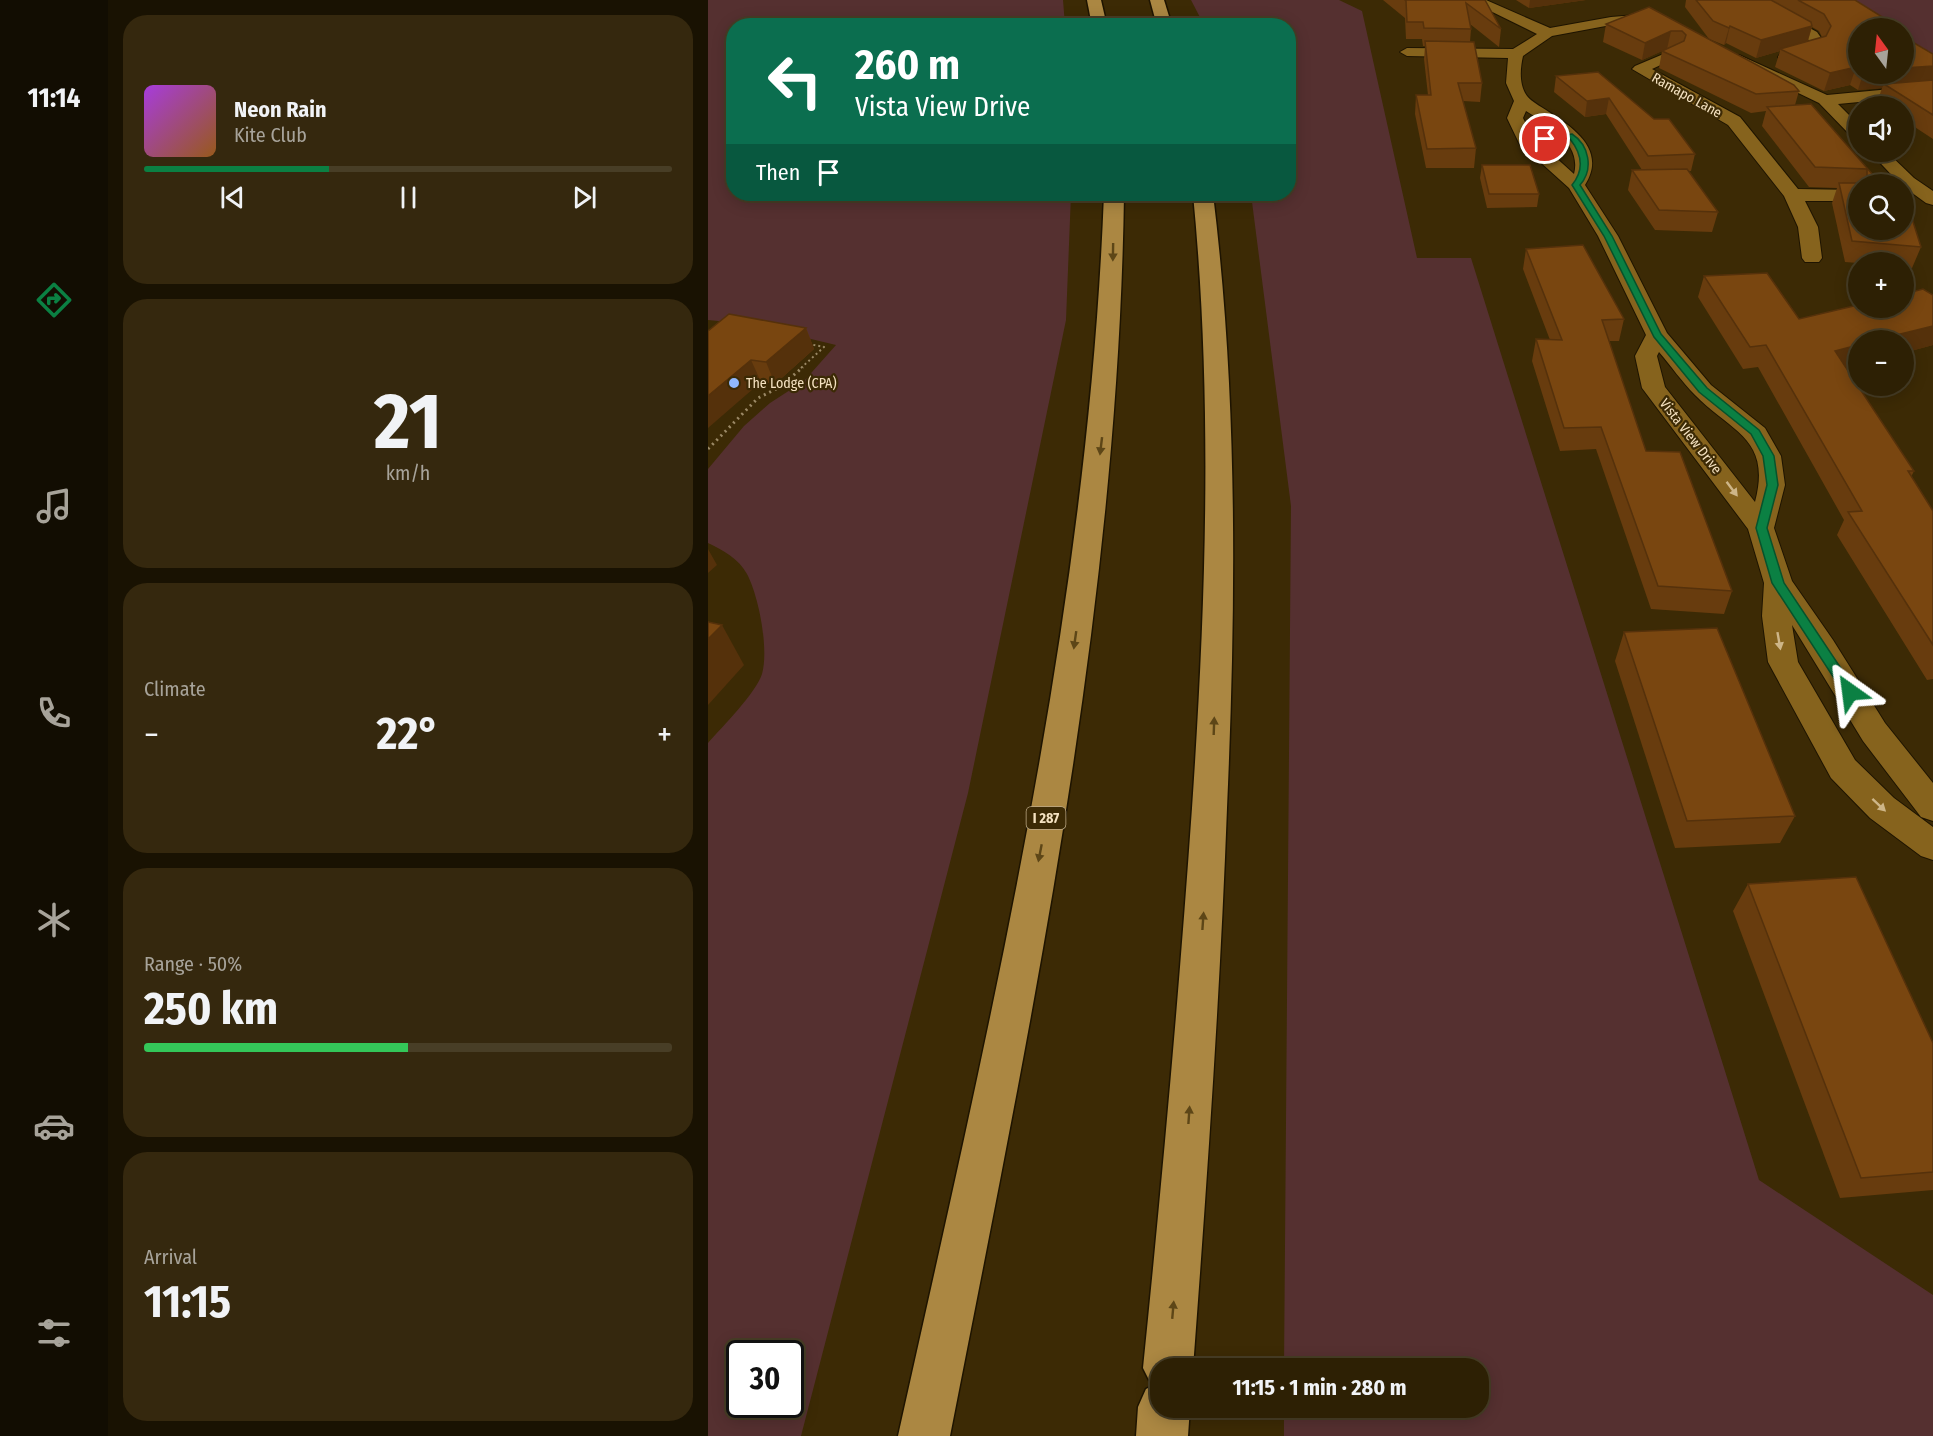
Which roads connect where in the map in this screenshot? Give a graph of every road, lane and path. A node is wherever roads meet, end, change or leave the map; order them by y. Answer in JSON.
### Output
{"nodes":[{"id":1,"x":1095,"y":0,"type":"edge"},
{"id":2,"x":1157,"y":0,"type":"edge"},
{"id":3,"x":1475,"y":0,"type":"edge"},
{"id":4,"x":1637,"y":0,"type":"edge"},
{"id":5,"x":1748,"y":0,"type":"edge"},
{"id":6,"x":1098,"y":18,"type":"edge"},
{"id":7,"x":1163,"y":18,"type":"edge"},
{"id":8,"x":1548,"y":33,"type":"junction"},
{"id":9,"x":1407,"y":52,"type":"dead end"},
{"id":10,"x":1721,"y":53,"type":"edge"},
{"id":11,"x":1516,"y":54,"type":"junction"},
{"id":12,"x":1673,"y":54,"type":"edge"},
{"id":13,"x":1755,"y":65,"type":"junction"},
{"id":14,"x":1933,"y":90,"type":"edge"},
{"id":15,"x":1825,"y":100,"type":"junction"},
{"id":16,"x":1522,"y":101,"type":"junction"},
{"id":17,"x":1839,"y":113,"type":"junction"},
{"id":18,"x":1815,"y":115,"type":"edge"},
{"id":19,"x":1757,"y":119,"type":"edge"},
{"id":20,"x":1734,"y":121,"type":"junction"},
{"id":21,"x":1848,"y":122,"type":"edge"},
{"id":22,"x":1572,"y":137,"type":"junction"},
{"id":23,"x":1525,"y":139,"type":"junction"},
{"id":24,"x":1888,"y":162,"type":"edge"},
{"id":25,"x":1576,"y":185,"type":"junction"},
{"id":26,"x":1793,"y":195,"type":"junction"},
{"id":27,"x":1848,"y":195,"type":"edge"},
{"id":28,"x":1928,"y":196,"type":"edge"},
{"id":29,"x":1114,"y":201,"type":"edge"},
{"id":30,"x":1204,"y":201,"type":"edge"},
{"id":31,"x":1812,"y":258,"type":"dead end"},
{"id":32,"x":1657,"y":335,"type":"junction"},
{"id":33,"x":802,"y":343,"type":"edge"},
{"id":34,"x":708,"y":449,"type":"edge"},
{"id":35,"x":1761,"y":528,"type":"junction"},
{"id":36,"x":1778,"y":583,"type":"junction"},
{"id":37,"x":1933,"y":807,"type":"edge"},
{"id":38,"x":1933,"y":846,"type":"edge"},
{"id":39,"x":1169,"y":1358,"type":"edge"},
{"id":40,"x":1163,"y":1418,"type":"edge"},
{"id":41,"x":924,"y":1436,"type":"edge"},
{"id":42,"x":1162,"y":1436,"type":"edge"}],
"edges":[{"from":1,"to":6,"type":"highway"},
{"from":2,"to":7,"type":"highway"},
{"from":3,"to":8,"type":"street"},
{"from":4,"to":8,"type":"street"},
{"from":5,"to":13,"type":"street"},
{"from":8,"to":11,"type":"street"},
{"from":9,"to":11,"type":"street"},
{"from":10,"to":13,"type":"street"},
{"from":11,"to":16,"type":"street"},
{"from":12,"to":20,"type":"street","name":"Ramapo Lane"},
{"from":13,"to":15,"type":"street"},
{"from":14,"to":15,"type":"street"},
{"from":15,"to":17,"type":"street"},
{"from":16,"to":22,"type":"street"},
{"from":16,"to":23,"type":"street"},
{"from":17,"to":18,"type":"street"},
{"from":17,"to":21,"type":"street"},
{"from":19,"to":20,"type":"street","name":"Ramapo Lane"},
{"from":20,"to":26,"type":"street","name":"Ramapo Lane"},
{"from":22,"to":23,"type":"street"},
{"from":22,"to":25,"type":"street"},
{"from":23,"to":25,"type":"street"},
{"from":24,"to":28,"type":"street"},
{"from":25,"to":32,"type":"street"},
{"from":26,"to":27,"type":"street"},
{"from":26,"to":31,"type":"street","name":"Ramapo Lane"},
{"from":29,"to":41,"type":"highway","number":"I 287","one_way":true},
{"from":39,"to":30,"type":"highway","one_way":true},
{"from":32,"to":35,"type":"street","name":"Vista View Drive","one_way":true},
{"from":32,"to":35,"type":"street"},
{"from":33,"to":34,"type":"path"},
{"from":35,"to":36,"type":"street","name":"Vista View Drive"},
{"from":36,"to":37,"type":"street","name":"Vista View Drive"},
{"from":36,"to":38,"type":"street","name":"Vista View Drive","one_way":true},
{"from":40,"to":42,"type":"highway"}]}
